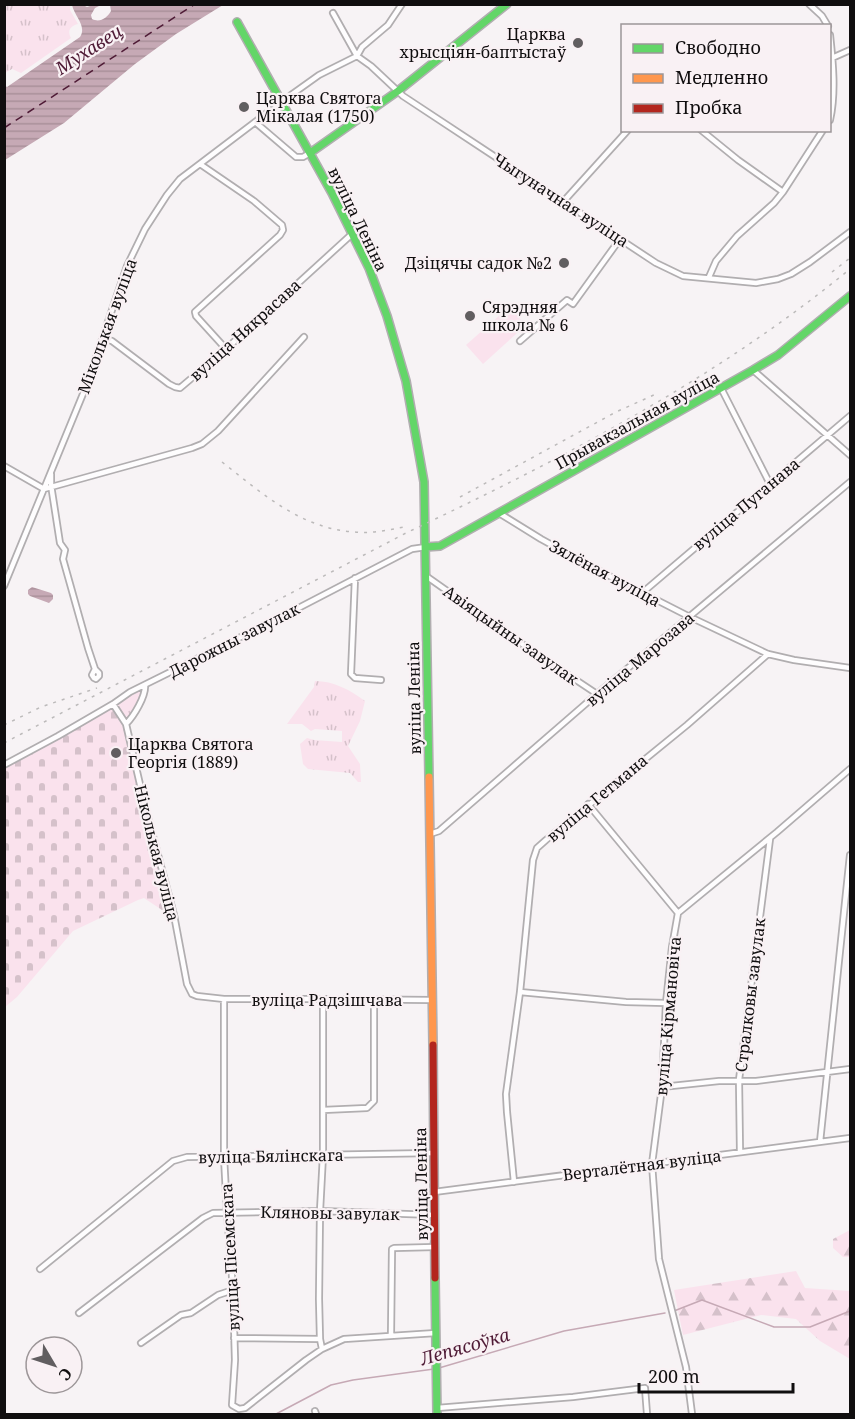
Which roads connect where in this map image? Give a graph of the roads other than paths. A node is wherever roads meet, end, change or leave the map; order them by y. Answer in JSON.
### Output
{"nodes":[{"id":1,"x":402,"y":4,"type":"edge"},
{"id":2,"x":507,"y":4,"type":"edge"},
{"id":3,"x":809,"y":4,"type":"edge"},
{"id":4,"x":333,"y":13,"type":"dead end"},
{"id":5,"x":237,"y":22,"type":"dead end"},
{"id":6,"x":827,"y":24,"type":"edge"},
{"id":7,"x":831,"y":46,"type":"edge"},
{"id":8,"x":850,"y":50,"type":"edge"},
{"id":9,"x":357,"y":56,"type":"junction"},
{"id":10,"x":832,"y":58,"type":"junction"},
{"id":11,"x":398,"y":91,"type":"junction"},
{"id":12,"x":291,"y":95,"type":"dead end"},
{"id":13,"x":271,"y":110,"type":"dead end"},
{"id":14,"x":831,"y":113,"type":"edge"},
{"id":15,"x":255,"y":122,"type":"junction"},
{"id":16,"x":626,"y":132,"type":"edge"},
{"id":17,"x":703,"y":132,"type":"edge"},
{"id":18,"x":822,"y":132,"type":"edge"},
{"id":19,"x":310,"y":153,"type":"junction"},
{"id":20,"x":200,"y":164,"type":"junction"},
{"id":21,"x":783,"y":192,"type":"junction"},
{"id":22,"x":562,"y":202,"type":"junction"},
{"id":23,"x":850,"y":232,"type":"edge"},
{"id":24,"x":352,"y":234,"type":"junction"},
{"id":25,"x":620,"y":239,"type":"junction"},
{"id":26,"x":709,"y":278,"type":"junction"},
{"id":27,"x":850,"y":296,"type":"edge"},
{"id":28,"x":304,"y":337,"type":"dead end"},
{"id":29,"x":103,"y":338,"type":"junction"},
{"id":30,"x":520,"y":341,"type":"dead end"},
{"id":31,"x":226,"y":349,"type":"junction"},
{"id":32,"x":753,"y":370,"type":"junction"},
{"id":33,"x":721,"y":388,"type":"junction"},
{"id":34,"x":850,"y":416,"type":"edge"},
{"id":35,"x":827,"y":436,"type":"junction"},
{"id":36,"x":850,"y":455,"type":"edge"},
{"id":37,"x":4,"y":466,"type":"edge"},
{"id":38,"x":51,"y":472,"type":"junction"},
{"id":39,"x":850,"y":483,"type":"edge"},
{"id":40,"x":770,"y":484,"type":"junction"},
{"id":41,"x":51,"y":485,"type":"junction"},
{"id":42,"x":44,"y":489,"type":"junction"},
{"id":43,"x":499,"y":513,"type":"junction"},
{"id":44,"x":426,"y":547,"type":"junction"},
{"id":45,"x":426,"y":576,"type":"junction"},
{"id":46,"x":356,"y":578,"type":"junction"},
{"id":47,"x":4,"y":586,"type":"edge"},
{"id":48,"x":642,"y":593,"type":"junction"},
{"id":49,"x":690,"y":617,"type":"junction"},
{"id":50,"x":768,"y":654,"type":"junction"},
{"id":51,"x":850,"y":668,"type":"edge"},
{"id":52,"x":95,"y":669,"type":"dead end"},
{"id":53,"x":381,"y":680,"type":"dead end"},
{"id":54,"x":145,"y":685,"type":"junction"},
{"id":55,"x":597,"y":694,"type":"junction"},
{"id":56,"x":113,"y":704,"type":"junction"},
{"id":57,"x":126,"y":724,"type":"junction"},
{"id":58,"x":4,"y":765,"type":"edge"},
{"id":59,"x":850,"y":769,"type":"edge"},
{"id":60,"x":588,"y":804,"type":"junction"},
{"id":61,"x":430,"y":834,"type":"junction"},
{"id":62,"x":770,"y":838,"type":"junction"},
{"id":63,"x":850,"y":855,"type":"edge"},
{"id":64,"x":678,"y":913,"type":"junction"},
{"id":65,"x":520,"y":992,"type":"junction"},
{"id":66,"x":224,"y":999,"type":"junction"},
{"id":67,"x":322,"y":999,"type":"junction"},
{"id":68,"x":374,"y":1000,"type":"junction"},
{"id":69,"x":431,"y":1000,"type":"junction"},
{"id":70,"x":666,"y":1004,"type":"junction"},
{"id":71,"x":850,"y":1069,"type":"edge"},
{"id":72,"x":828,"y":1072,"type":"junction"},
{"id":73,"x":739,"y":1080,"type":"junction"},
{"id":74,"x":662,"y":1088,"type":"junction"},
{"id":75,"x":323,"y":1110,"type":"junction"},
{"id":76,"x":850,"y":1138,"type":"edge"},
{"id":77,"x":820,"y":1142,"type":"junction"},
{"id":78,"x":740,"y":1152,"type":"junction"},
{"id":79,"x":434,"y":1153,"type":"junction"},
{"id":80,"x":323,"y":1155,"type":"junction"},
{"id":81,"x":224,"y":1157,"type":"junction"},
{"id":82,"x":652,"y":1164,"type":"junction"},
{"id":83,"x":514,"y":1182,"type":"junction"},
{"id":84,"x":434,"y":1192,"type":"junction"},
{"id":85,"x":320,"y":1211,"type":"junction"},
{"id":86,"x":227,"y":1212,"type":"junction"},
{"id":87,"x":435,"y":1215,"type":"junction"},
{"id":88,"x":435,"y":1247,"type":"junction"},
{"id":89,"x":40,"y":1269,"type":"dead end"},
{"id":90,"x":233,"y":1290,"type":"junction"},
{"id":91,"x":79,"y":1313,"type":"dead end"},
{"id":92,"x":436,"y":1332,"type":"junction"},
{"id":93,"x":391,"y":1335,"type":"junction"},
{"id":94,"x":234,"y":1338,"type":"junction"},
{"id":95,"x":320,"y":1339,"type":"junction"},
{"id":96,"x":141,"y":1343,"type":"dead end"},
{"id":97,"x":322,"y":1349,"type":"junction"},
{"id":98,"x":437,"y":1411,"type":"edge"},
{"id":99,"x":647,"y":1414,"type":"edge"},
{"id":100,"x":692,"y":1414,"type":"edge"}],
"edges":[{"from":1,"to":9,"type":"street"},
{"from":2,"to":11,"type":"main road"},
{"from":3,"to":6,"type":"street"},
{"from":4,"to":9,"type":"street"},
{"from":5,"to":19,"type":"main road","name":"вуліца Леніна"},
{"from":7,"to":10,"type":"street"},
{"from":8,"to":10,"type":"street"},
{"from":9,"to":11,"type":"street","name":"Чыгуначная вуліца"},
{"from":9,"to":12,"type":"street"},
{"from":10,"to":14,"type":"street"},
{"from":11,"to":19,"type":"main road"},
{"from":11,"to":22,"type":"street","name":"Чыгуначная вуліца"},
{"from":13,"to":15,"type":"street","name":"Міколькая вуліца"},
{"from":15,"to":19,"type":"street"},
{"from":15,"to":20,"type":"street","name":"Міколькая вуліца"},
{"from":16,"to":22,"type":"street"},
{"from":17,"to":21,"type":"street"},
{"from":18,"to":21,"type":"street"},
{"from":19,"to":24,"type":"main road","name":"вуліца Леніна"},
{"from":20,"to":29,"type":"street","name":"Міколькая вуліца"},
{"from":20,"to":31,"type":"street"},
{"from":21,"to":26,"type":"street"},
{"from":22,"to":25,"type":"street","name":"Чыгуначная вуліца"},
{"from":23,"to":26,"type":"street","name":"Чыгуначная вуліца"},
{"from":24,"to":31,"type":"street","name":"вуліца Някрасава"},
{"from":24,"to":44,"type":"main road","name":"вуліца Леніна"},
{"from":25,"to":26,"type":"street","name":"Чыгуначная вуліца"},
{"from":25,"to":30,"type":"street"},
{"from":27,"to":32,"type":"main road","name":"Прывакзальная вуліца"},
{"from":28,"to":41,"type":"street"},
{"from":29,"to":31,"type":"street","name":"вуліца Някрасава"},
{"from":29,"to":38,"type":"street","name":"Міколькая вуліца"},
{"from":32,"to":33,"type":"main road","name":"Прывакзальная вуліца"},
{"from":32,"to":35,"type":"street"},
{"from":33,"to":40,"type":"street"},
{"from":33,"to":43,"type":"main road","name":"Прывакзальная вуліца"},
{"from":34,"to":35,"type":"street","name":"вуліца Пуганава"},
{"from":35,"to":36,"type":"street"},
{"from":35,"to":40,"type":"street","name":"вуліца Пуганава"},
{"from":37,"to":42,"type":"street"},
{"from":38,"to":41,"type":"street"},
{"from":38,"to":42,"type":"street","name":"Міколькая вуліца"},
{"from":39,"to":49,"type":"street","name":"вуліца Марозава"},
{"from":40,"to":48,"type":"street","name":"вуліца Пуганава"},
{"from":41,"to":42,"type":"street"},
{"from":41,"to":52,"type":"street"},
{"from":42,"to":47,"type":"street","name":"Міколькая вуліца"},
{"from":43,"to":44,"type":"main road","name":"Прывакзальная вуліца"},
{"from":43,"to":48,"type":"street","name":"Зялёная вуліца"},
{"from":44,"to":45,"type":"main road","name":"вуліца Леніна"},
{"from":44,"to":46,"type":"street","name":"Дарожны завулак"},
{"from":45,"to":55,"type":"street","name":"Авіяцыйны завулак"},
{"from":45,"to":61,"type":"main road","name":"вуліца Леніна"},
{"from":46,"to":53,"type":"street"},
{"from":46,"to":54,"type":"street","name":"Дарожны завулак"},
{"from":48,"to":49,"type":"street","name":"Зялёная вуліца"},
{"from":49,"to":50,"type":"street","name":"Зялёная вуліца"},
{"from":49,"to":55,"type":"street","name":"вуліца Марозава"},
{"from":50,"to":51,"type":"street","name":"Зялёная вуліца"},
{"from":50,"to":60,"type":"street","name":"вуліца Гетмана"},
{"from":54,"to":56,"type":"street","name":"Дарожны завулак"},
{"from":54,"to":57,"type":"street"},
{"from":55,"to":61,"type":"street","name":"вуліца Марозава"},
{"from":56,"to":57,"type":"street"},
{"from":56,"to":58,"type":"street","name":"Дарожны завулак"},
{"from":57,"to":66,"type":"street","name":"Ніколькая вуліца"},
{"from":59,"to":62,"type":"street","name":"вуліца Кірмановіча"},
{"from":60,"to":64,"type":"street"},
{"from":60,"to":65,"type":"street","name":"вуліца Гетмана"},
{"from":61,"to":69,"type":"main road","name":"вуліца Леніна"},
{"from":62,"to":64,"type":"street","name":"вуліца Кірмановіча"},
{"from":62,"to":73,"type":"street","name":"Стралковы завулак"},
{"from":63,"to":72,"type":"street"},
{"from":64,"to":70,"type":"street","name":"вуліца Кірмановіча"},
{"from":65,"to":70,"type":"street"},
{"from":65,"to":83,"type":"street","name":"вуліца Гетмана"},
{"from":66,"to":67,"type":"street","name":"вуліца Радзішчава"},
{"from":66,"to":81,"type":"street","name":"вуліца Пісемскага"},
{"from":67,"to":68,"type":"street","name":"вуліца Радзішчава"},
{"from":67,"to":75,"type":"street"},
{"from":68,"to":69,"type":"street","name":"вуліца Радзішчава"},
{"from":68,"to":75,"type":"street"},
{"from":69,"to":79,"type":"main road","name":"вуліца Леніна"},
{"from":70,"to":74,"type":"street","name":"вуліца Кірмановіча"},
{"from":71,"to":72,"type":"street"},
{"from":72,"to":73,"type":"street"},
{"from":72,"to":77,"type":"street"},
{"from":73,"to":74,"type":"street"},
{"from":73,"to":78,"type":"street","name":"Стралковы завулак"},
{"from":74,"to":82,"type":"street","name":"вуліца Кірмановіча"},
{"from":75,"to":80,"type":"street"},
{"from":76,"to":77,"type":"street","name":"Верталётная вуліца"},
{"from":77,"to":78,"type":"street","name":"Верталётная вуліца"},
{"from":78,"to":82,"type":"street","name":"Верталётная вуліца"},
{"from":79,"to":80,"type":"street","name":"вуліца Бялінскага"},
{"from":79,"to":84,"type":"main road","name":"вуліца Леніна"},
{"from":80,"to":81,"type":"street","name":"вуліца Бялінскага"},
{"from":80,"to":85,"type":"street"},
{"from":81,"to":86,"type":"street","name":"вуліца Пісемскага"},
{"from":81,"to":89,"type":"street","name":"вуліца Бялінскага"},
{"from":82,"to":83,"type":"street","name":"Верталётная вуліца"},
{"from":82,"to":100,"type":"street","name":"вуліца Кірмановіча"},
{"from":83,"to":84,"type":"street","name":"Верталётная вуліца"},
{"from":84,"to":87,"type":"main road","name":"вуліца Леніна"},
{"from":85,"to":86,"type":"street","name":"Кляновы завулак"},
{"from":85,"to":87,"type":"street","name":"Кляновы завулак"},
{"from":85,"to":95,"type":"street"},
{"from":86,"to":90,"type":"street","name":"вуліца Пісемскага"},
{"from":86,"to":91,"type":"street","name":"Кляновы завулак"},
{"from":87,"to":88,"type":"main road","name":"вуліца Леніна"},
{"from":88,"to":92,"type":"main road","name":"вуліца Леніна"},
{"from":88,"to":93,"type":"street"},
{"from":90,"to":94,"type":"street","name":"вуліца Пісемскага"},
{"from":90,"to":96,"type":"street"},
{"from":92,"to":93,"type":"street"},
{"from":92,"to":98,"type":"main road","name":"вуліца Леніна"},
{"from":93,"to":97,"type":"street"},
{"from":94,"to":95,"type":"street"},
{"from":94,"to":97,"type":"street","name":"вуліца Пісемскага"},
{"from":95,"to":97,"type":"street"},
{"from":98,"to":99,"type":"street"}]}
